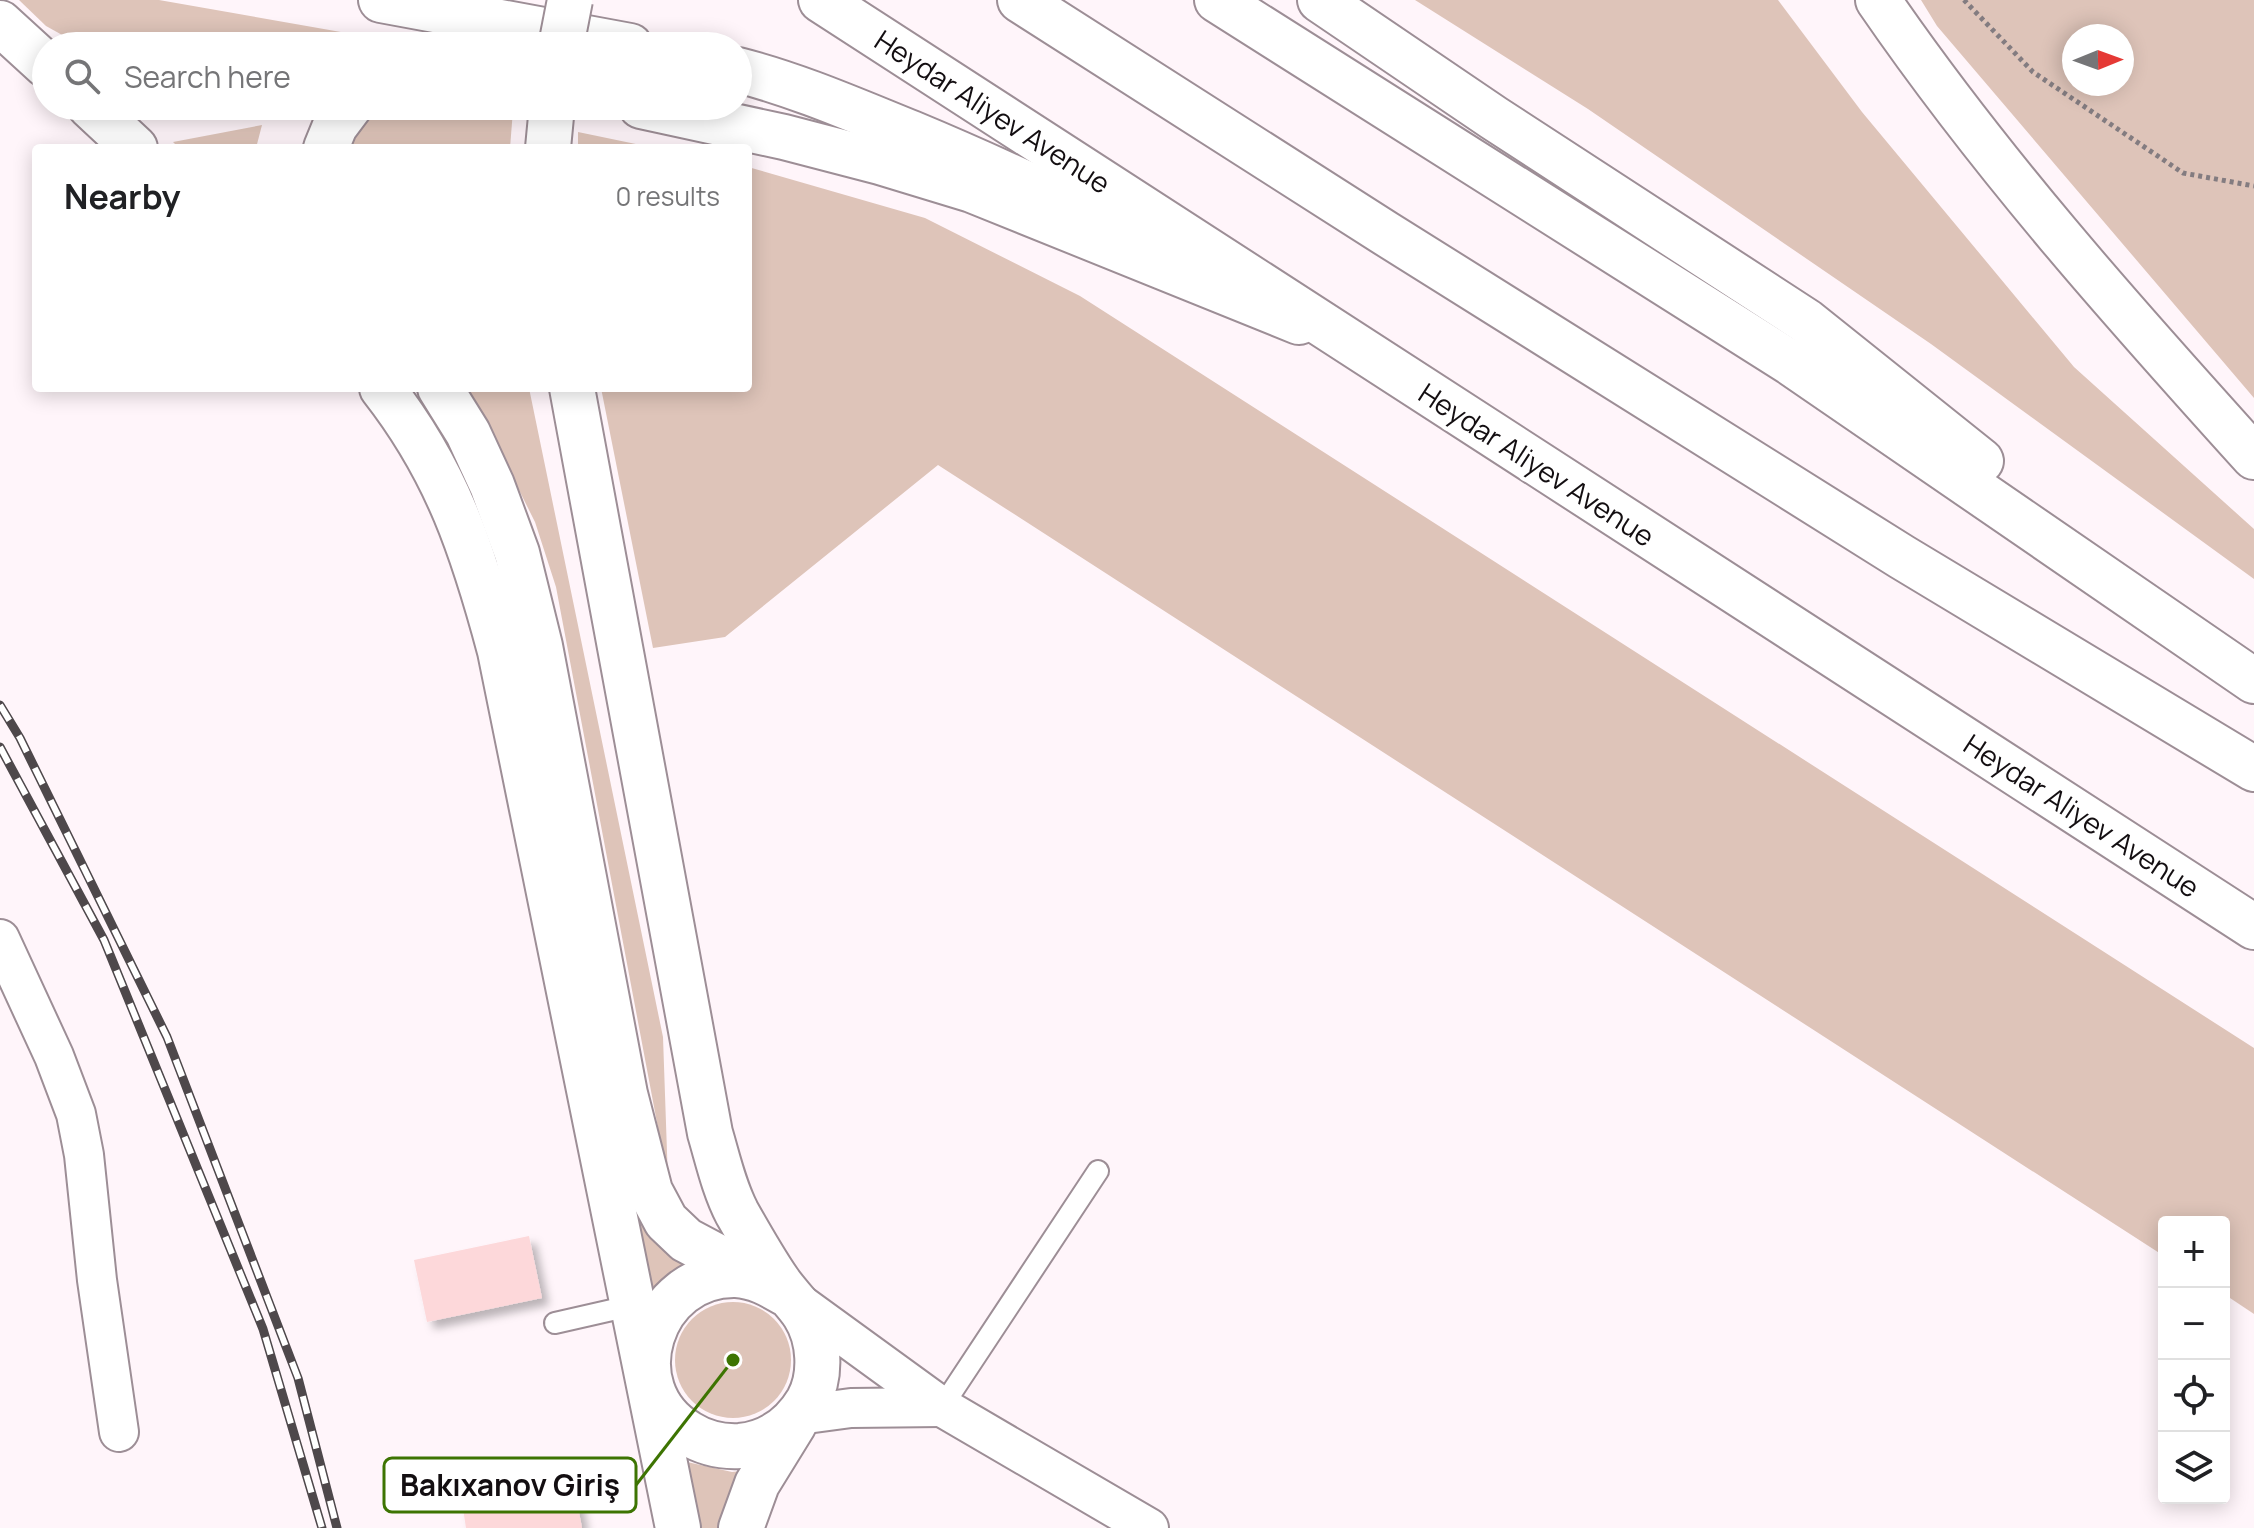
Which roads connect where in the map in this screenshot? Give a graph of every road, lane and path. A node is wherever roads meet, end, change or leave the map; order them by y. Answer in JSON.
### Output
{"nodes":[{"id":1,"x":381,"y":0,"type":"edge"},
{"id":2,"x":570,"y":0,"type":"edge"},
{"id":3,"x":821,"y":0,"type":"edge"},
{"id":4,"x":1020,"y":0,"type":"edge"},
{"id":5,"x":1217,"y":0,"type":"edge"},
{"id":6,"x":1320,"y":0,"type":"edge"},
{"id":7,"x":1878,"y":0,"type":"edge"},
{"id":8,"x":1964,"y":0,"type":"edge"},
{"id":9,"x":0,"y":23,"type":"edge"},
{"id":10,"x":554,"y":32,"type":"edge"},
{"id":11,"x":564,"y":32,"type":"edge"},
{"id":12,"x":32,"y":51,"type":"edge"},
{"id":13,"x":752,"y":75,"type":"edge"},
{"id":14,"x":105,"y":120,"type":"edge"},
{"id":15,"x":340,"y":120,"type":"edge"},
{"id":16,"x":551,"y":120,"type":"edge"},
{"id":17,"x":706,"y":120,"type":"edge"},
{"id":18,"x":131,"y":144,"type":"edge"},
{"id":19,"x":328,"y":144,"type":"edge"},
{"id":20,"x":548,"y":144,"type":"edge"},
{"id":21,"x":2254,"y":186,"type":"edge"},
{"id":22,"x":1350,"y":343,"type":"junction"},
{"id":23,"x":385,"y":392,"type":"edge"},
{"id":24,"x":442,"y":392,"type":"edge"},
{"id":25,"x":573,"y":392,"type":"edge"},
{"id":26,"x":2254,"y":457,"type":"edge"},
{"id":27,"x":2254,"y":681,"type":"edge"},
{"id":28,"x":2254,"y":769,"type":"edge"},
{"id":29,"x":2254,"y":927,"type":"edge"},
{"id":30,"x":0,"y":939,"type":"edge"},
{"id":31,"x":1098,"y":1171,"type":"dead end"},
{"id":32,"x":775,"y":1287,"type":"junction"},
{"id":33,"x":634,"y":1305,"type":"junction"},
{"id":34,"x":555,"y":1323,"type":"dead end"},
{"id":35,"x":650,"y":1382,"type":"junction"},
{"id":36,"x":942,"y":1407,"type":"junction"},
{"id":37,"x":799,"y":1415,"type":"junction"},
{"id":38,"x":119,"y":1432,"type":"dead end"},
{"id":39,"x":678,"y":1528,"type":"edge"},
{"id":40,"x":741,"y":1528,"type":"edge"},
{"id":41,"x":1149,"y":1528,"type":"edge"}],
"edges":[{"from":1,"to":10,"type":"main road"},
{"from":2,"to":11,"type":"main road","bridge":true},
{"from":3,"to":22,"type":"main road","name":"Heydar Aliyev Avenue"},
{"from":4,"to":28,"type":"main road"},
{"from":5,"to":27,"type":"main road"},
{"from":6,"to":27,"type":"main road"},
{"from":7,"to":26,"type":"main road"},
{"from":8,"to":21,"type":"path"},
{"from":9,"to":12,"type":"main road"},
{"from":13,"to":22,"type":"main road"},
{"from":14,"to":18,"type":"main road"},
{"from":15,"to":19,"type":"main road"},
{"from":16,"to":20,"type":"main road"},
{"from":17,"to":22,"type":"main road"},
{"from":22,"to":29,"type":"main road","name":"Heydar Aliyev Avenue"},
{"from":23,"to":33,"type":"main road"},
{"from":24,"to":32,"type":"main road"},
{"from":25,"to":32,"type":"main road"},
{"from":30,"to":38,"type":"street"},
{"from":31,"to":36,"type":"lane"},
{"from":32,"to":35,"type":"main road"},
{"from":32,"to":36,"type":"street"},
{"from":32,"to":37,"type":"main road"},
{"from":33,"to":34,"type":"lane"},
{"from":33,"to":35,"type":"main road"},
{"from":35,"to":37,"type":"main road"},
{"from":35,"to":39,"type":"main road"},
{"from":36,"to":37,"type":"street"},
{"from":36,"to":41,"type":"street"},
{"from":37,"to":40,"type":"main road"}]}
